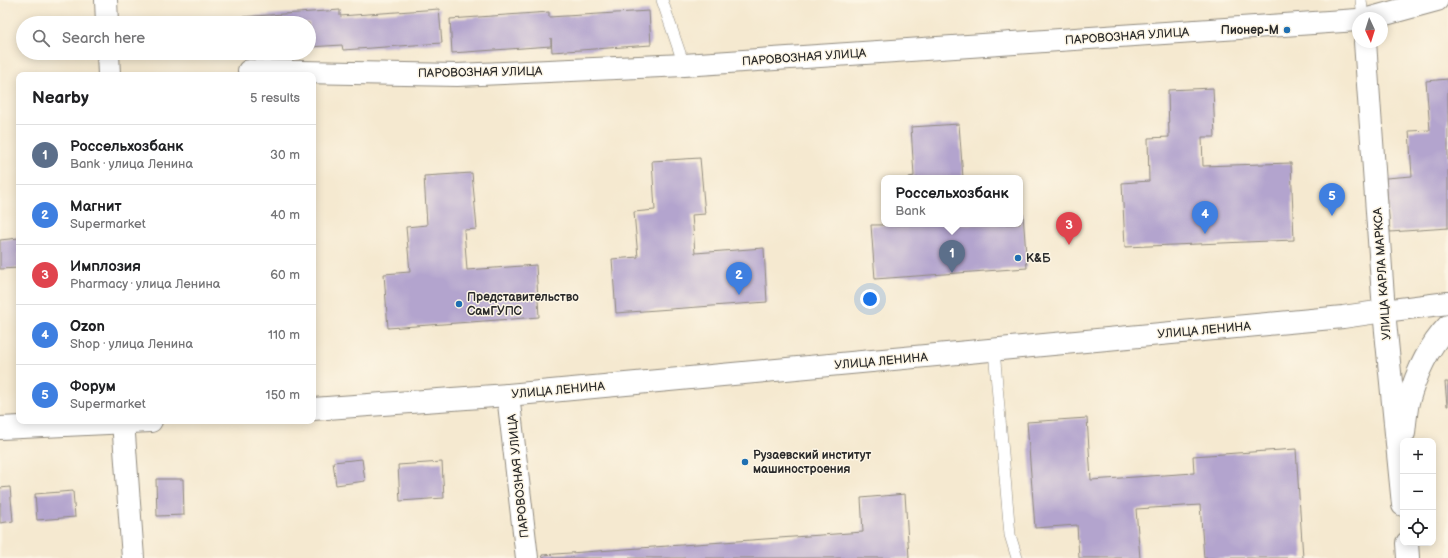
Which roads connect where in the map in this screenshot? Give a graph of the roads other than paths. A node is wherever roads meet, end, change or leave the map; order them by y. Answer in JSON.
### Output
{"nodes":[{"id":1,"x":106,"y":0,"type":"edge"},
{"id":2,"x":662,"y":0,"type":"edge"},
{"id":3,"x":1361,"y":0,"type":"edge"},
{"id":4,"x":1437,"y":0,"type":"edge"},
{"id":5,"x":1362,"y":12,"type":"edge"},
{"id":6,"x":1388,"y":13,"type":"edge"},
{"id":7,"x":106,"y":16,"type":"edge"},
{"id":8,"x":1352,"y":20,"type":"edge"},
{"id":9,"x":1365,"y":48,"type":"edge"},
{"id":10,"x":108,"y":60,"type":"edge"},
{"id":11,"x":684,"y":65,"type":"junction"},
{"id":12,"x":249,"y":71,"type":"dead end"},
{"id":13,"x":109,"y":72,"type":"edge"},
{"id":14,"x":301,"y":72,"type":"edge"},
{"id":15,"x":316,"y":72,"type":"edge"},
{"id":16,"x":1448,"y":303,"type":"edge"},
{"id":17,"x":1384,"y":311,"type":"junction"},
{"id":18,"x":1448,"y":326,"type":"edge"},
{"id":19,"x":994,"y":350,"type":"junction"},
{"id":20,"x":508,"y":395,"type":"junction"},
{"id":21,"x":316,"y":409,"type":"edge"},
{"id":22,"x":82,"y":424,"type":"edge"},
{"id":23,"x":123,"y":424,"type":"edge"},
{"id":24,"x":0,"y":428,"type":"edge"},
{"id":25,"x":1399,"y":463,"type":"junction"},
{"id":26,"x":1400,"y":474,"type":"edge"},
{"id":27,"x":1406,"y":546,"type":"edge"},
{"id":28,"x":133,"y":558,"type":"edge"},
{"id":29,"x":527,"y":558,"type":"edge"},
{"id":30,"x":1017,"y":558,"type":"edge"},
{"id":31,"x":1408,"y":558,"type":"edge"}],
"edges":[{"from":1,"to":7,"type":"street"},
{"from":2,"to":11,"type":"lane"},
{"from":3,"to":5,"type":"lane"},
{"from":4,"to":6,"type":"street"},
{"from":8,"to":11,"type":"street","name":"ПАРОВОЗНАЯ УЛИЦА"},
{"from":9,"to":17,"type":"street","name":"УЛИЦА КАРЛА МАРКСА"},
{"from":10,"to":13,"type":"street"},
{"from":11,"to":15,"type":"street","name":"ПАРОВОЗНАЯ УЛИЦА"},
{"from":12,"to":14,"type":"street","name":"ПАРОВОЗНАЯ УЛИЦА"},
{"from":16,"to":17,"type":"street","name":"УЛИЦА ЛЕНИНА"},
{"from":17,"to":19,"type":"street","name":"УЛИЦА ЛЕНИНА"},
{"from":17,"to":25,"type":"street","name":"УЛИЦА КАРЛА МАРКСА"},
{"from":18,"to":25,"type":"street"},
{"from":19,"to":20,"type":"street","name":"УЛИЦА ЛЕНИНА"},
{"from":19,"to":30,"type":"lane"},
{"from":20,"to":21,"type":"street","name":"УЛИЦА ЛЕНИНА"},
{"from":20,"to":29,"type":"street","name":"ПАРОВОЗНАЯ УЛИЦА"},
{"from":22,"to":24,"type":"street"},
{"from":23,"to":28,"type":"street"},
{"from":25,"to":26,"type":"street","name":"УЛИЦА КАРЛА МАРКСА"},
{"from":27,"to":31,"type":"street"}]}
